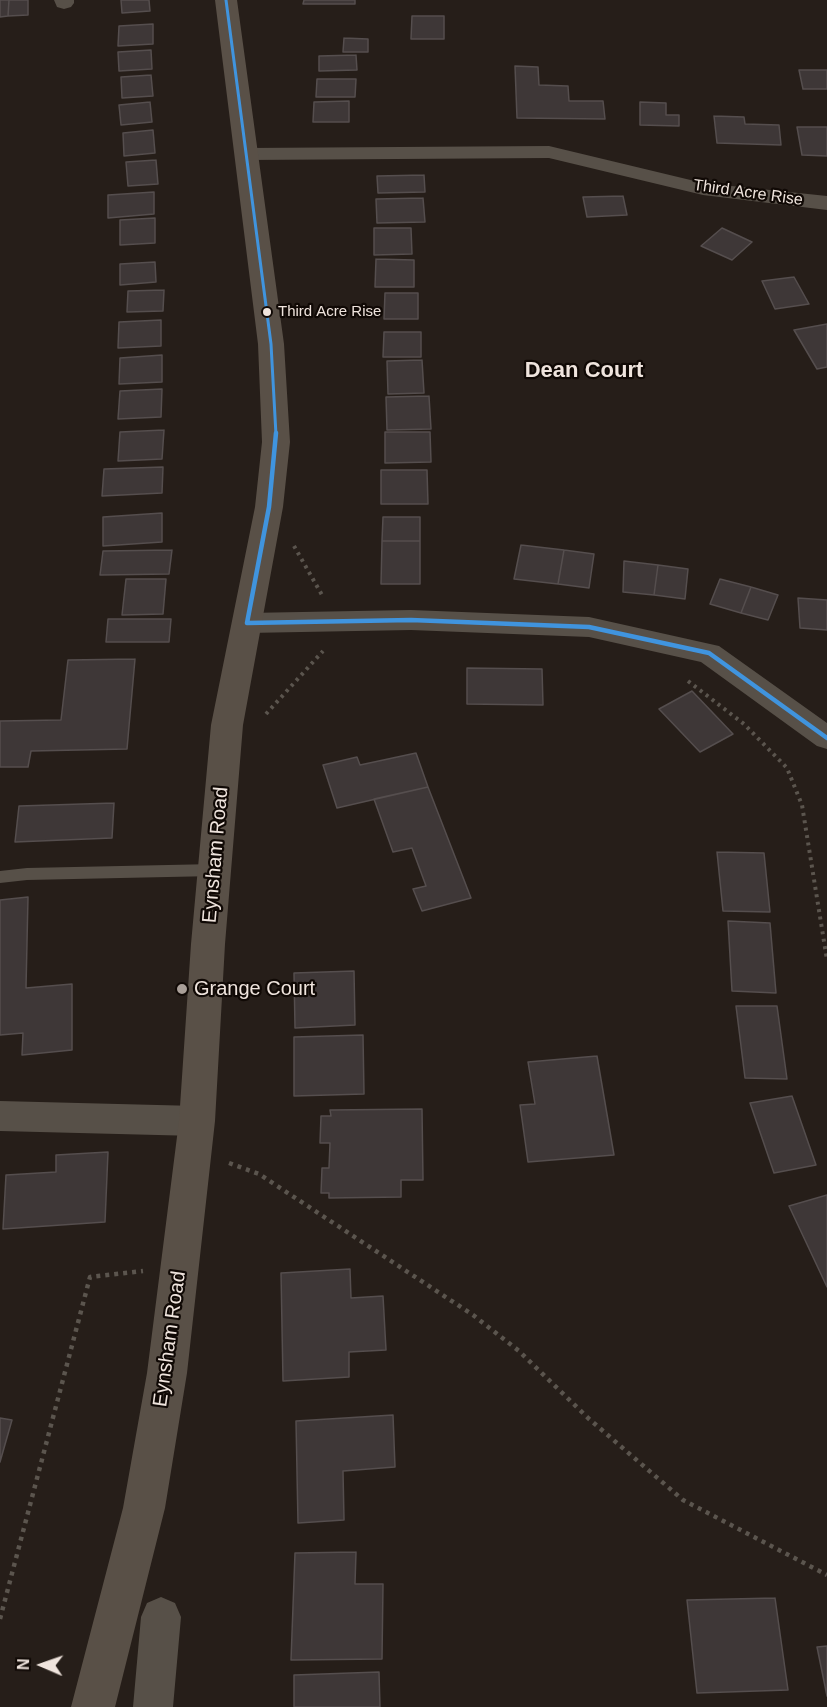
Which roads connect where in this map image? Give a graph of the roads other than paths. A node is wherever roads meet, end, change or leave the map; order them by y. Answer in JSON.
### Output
{"nodes":[{"id":1,"x":226,"y":0,"type":"edge"},
{"id":2,"x":247,"y":154,"type":"junction"},
{"id":3,"x":825,"y":205,"type":"edge"},
{"id":4,"x":247,"y":622,"type":"junction"},
{"id":5,"x":827,"y":738,"type":"edge"},
{"id":6,"x":215,"y":870,"type":"junction"},
{"id":7,"x":0,"y":877,"type":"edge"},
{"id":8,"x":0,"y":1116,"type":"edge"},
{"id":9,"x":196,"y":1136,"type":"junction"},
{"id":10,"x":161,"y":1617,"type":"dead end"},
{"id":11,"x":93,"y":1707,"type":"edge"},
{"id":12,"x":153,"y":1707,"type":"edge"}],
"edges":[{"from":1,"to":2,"type":"main road","name":"Eynsham Road"},
{"from":2,"to":3,"type":"street","name":"Third Acre Rise"},
{"from":2,"to":4,"type":"main road","name":"Eynsham Road"},
{"from":4,"to":5,"type":"street"},
{"from":4,"to":6,"type":"main road","name":"Eynsham Road"},
{"from":6,"to":7,"type":"lane"},
{"from":6,"to":9,"type":"main road","name":"Eynsham Road"},
{"from":8,"to":9,"type":"street"},
{"from":9,"to":11,"type":"main road","name":"Eynsham Road"},
{"from":10,"to":12,"type":"street"}]}
